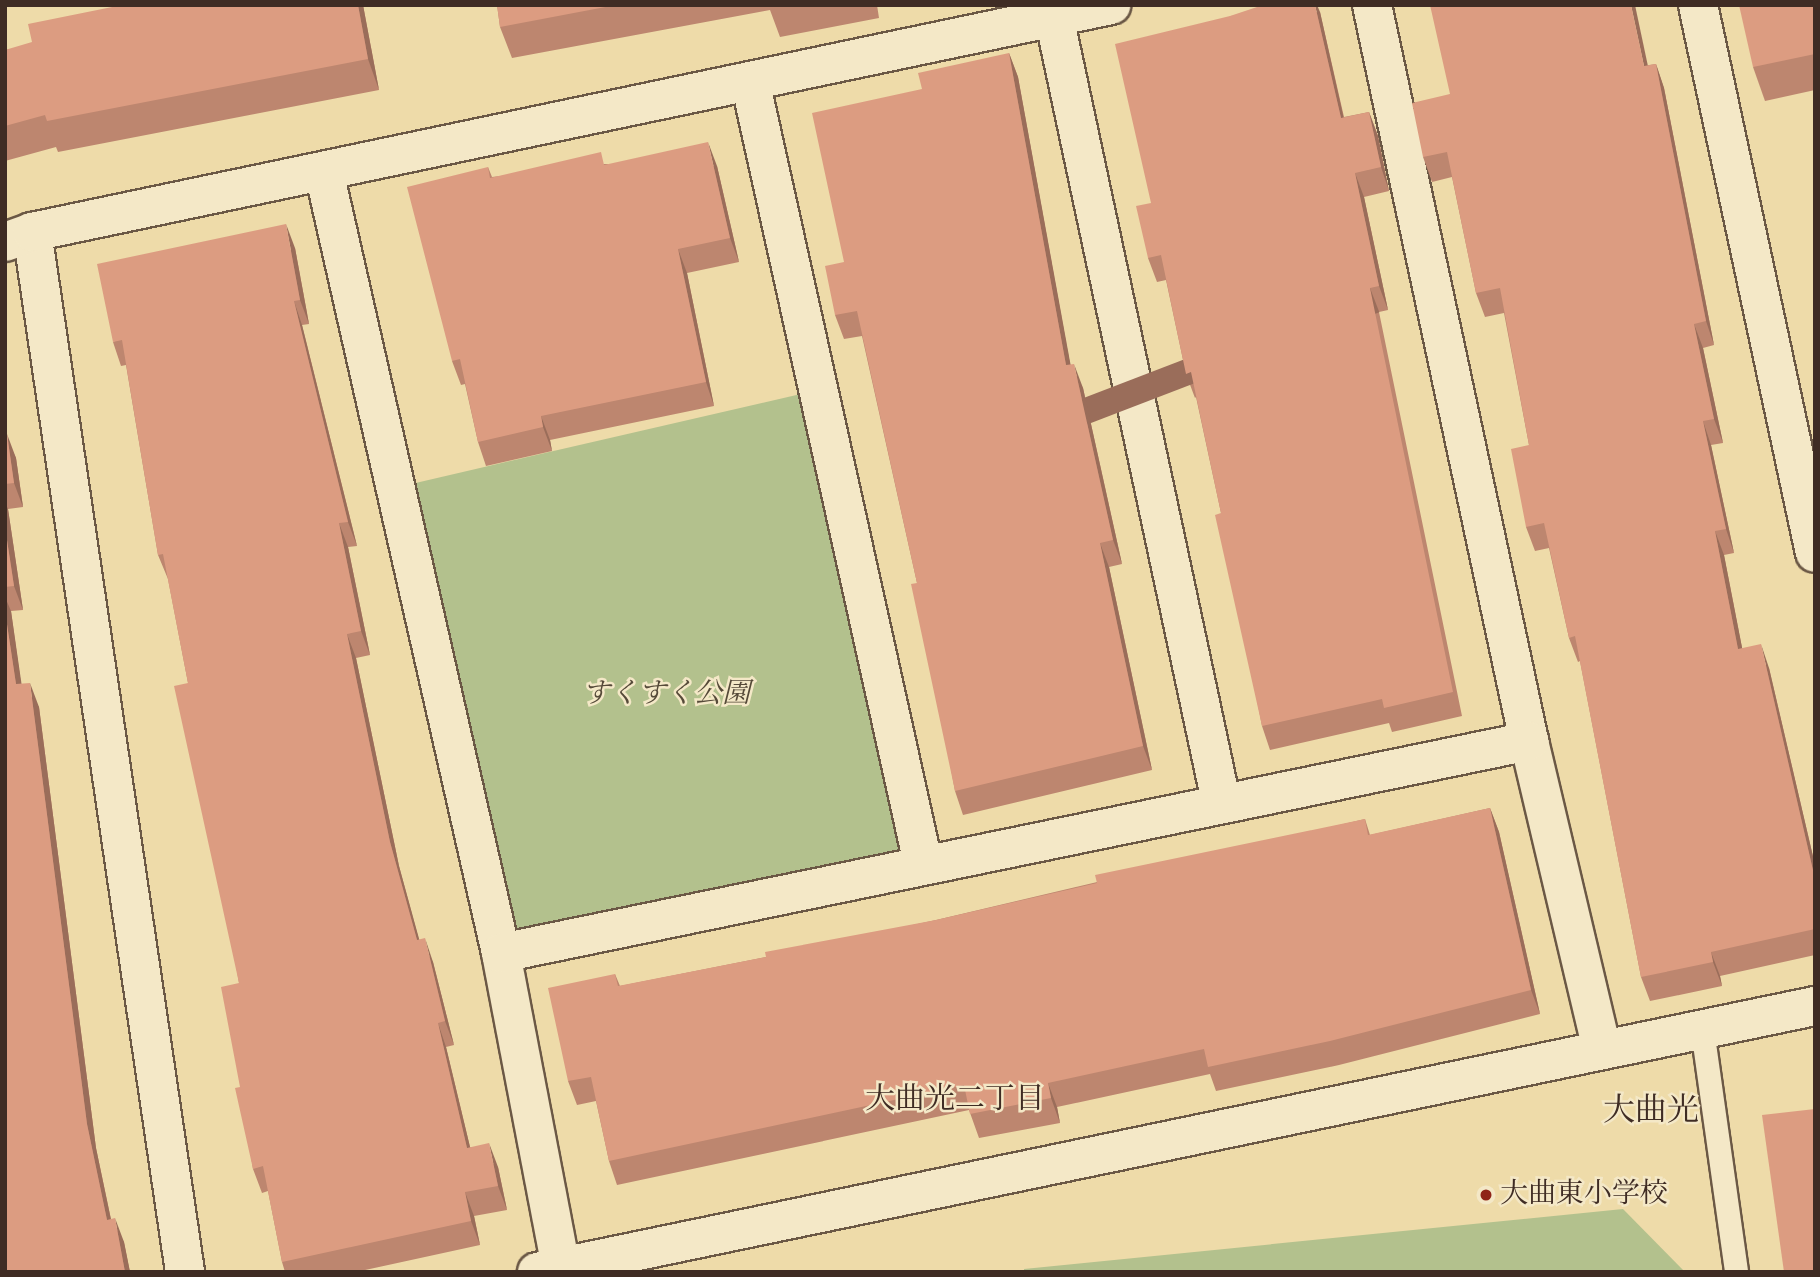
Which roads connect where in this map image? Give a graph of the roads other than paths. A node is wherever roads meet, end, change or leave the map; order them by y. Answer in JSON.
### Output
{"nodes":[{"id":1,"x":1111,"y":5,"type":"edge"},
{"id":2,"x":1372,"y":5,"type":"edge"},
{"id":3,"x":1698,"y":5,"type":"edge"},
{"id":4,"x":1054,"y":17,"type":"junction"},
{"id":5,"x":750,"y":80,"type":"junction"},
{"id":6,"x":324,"y":172,"type":"junction"},
{"id":7,"x":19,"y":237,"type":"edge"},
{"id":8,"x":1815,"y":553,"type":"edge"},
{"id":9,"x":1530,"y":741,"type":"junction"},
{"id":10,"x":1222,"y":801,"type":"junction"},
{"id":11,"x":923,"y":863,"type":"junction"},
{"id":12,"x":501,"y":953,"type":"junction"},
{"id":13,"x":1815,"y":1006,"type":"edge"},
{"id":14,"x":1702,"y":1029,"type":"junction"},
{"id":15,"x":1602,"y":1049,"type":"junction"},
{"id":16,"x":549,"y":1269,"type":"edge"},
{"id":17,"x":185,"y":1272,"type":"edge"},
{"id":18,"x":1736,"y":1272,"type":"edge"}],
"edges":[{"from":1,"to":4,"type":"street"},
{"from":2,"to":9,"type":"street"},
{"from":3,"to":8,"type":"street"},
{"from":4,"to":5,"type":"street"},
{"from":4,"to":10,"type":"street"},
{"from":5,"to":6,"type":"street"},
{"from":5,"to":11,"type":"street"},
{"from":6,"to":7,"type":"street"},
{"from":6,"to":12,"type":"street"},
{"from":7,"to":17,"type":"street"},
{"from":9,"to":10,"type":"street"},
{"from":9,"to":15,"type":"street"},
{"from":10,"to":11,"type":"street"},
{"from":11,"to":12,"type":"street"},
{"from":12,"to":16,"type":"street"},
{"from":13,"to":14,"type":"street"},
{"from":14,"to":15,"type":"street"},
{"from":14,"to":18,"type":"lane"},
{"from":15,"to":16,"type":"street"}]}
